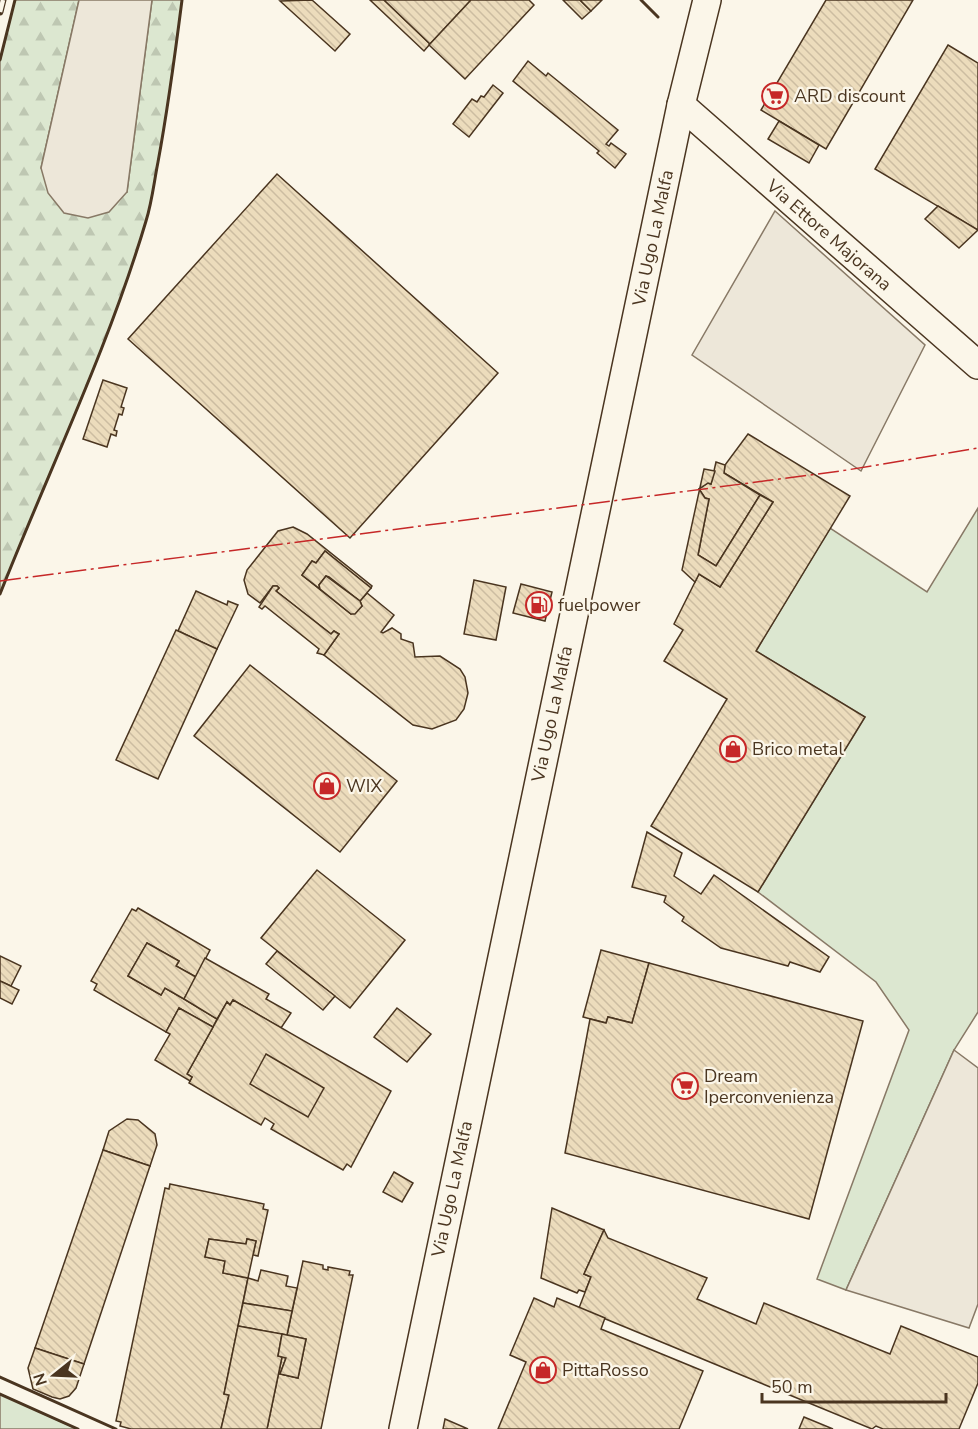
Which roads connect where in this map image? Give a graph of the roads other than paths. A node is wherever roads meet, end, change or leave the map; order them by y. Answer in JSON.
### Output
{"nodes":[{"id":1,"x":707,"y":0,"type":"edge"},
{"id":2,"x":681,"y":105,"type":"junction"},
{"id":3,"x":978,"y":365,"type":"edge"},
{"id":4,"x":403,"y":1429,"type":"edge"}],
"edges":[{"from":1,"to":2,"type":"street","name":"Via Ugo La Malfa"},
{"from":2,"to":3,"type":"street","name":"Via Ettore Majorana"},
{"from":2,"to":4,"type":"street","name":"Via Ugo La Malfa"}]}
